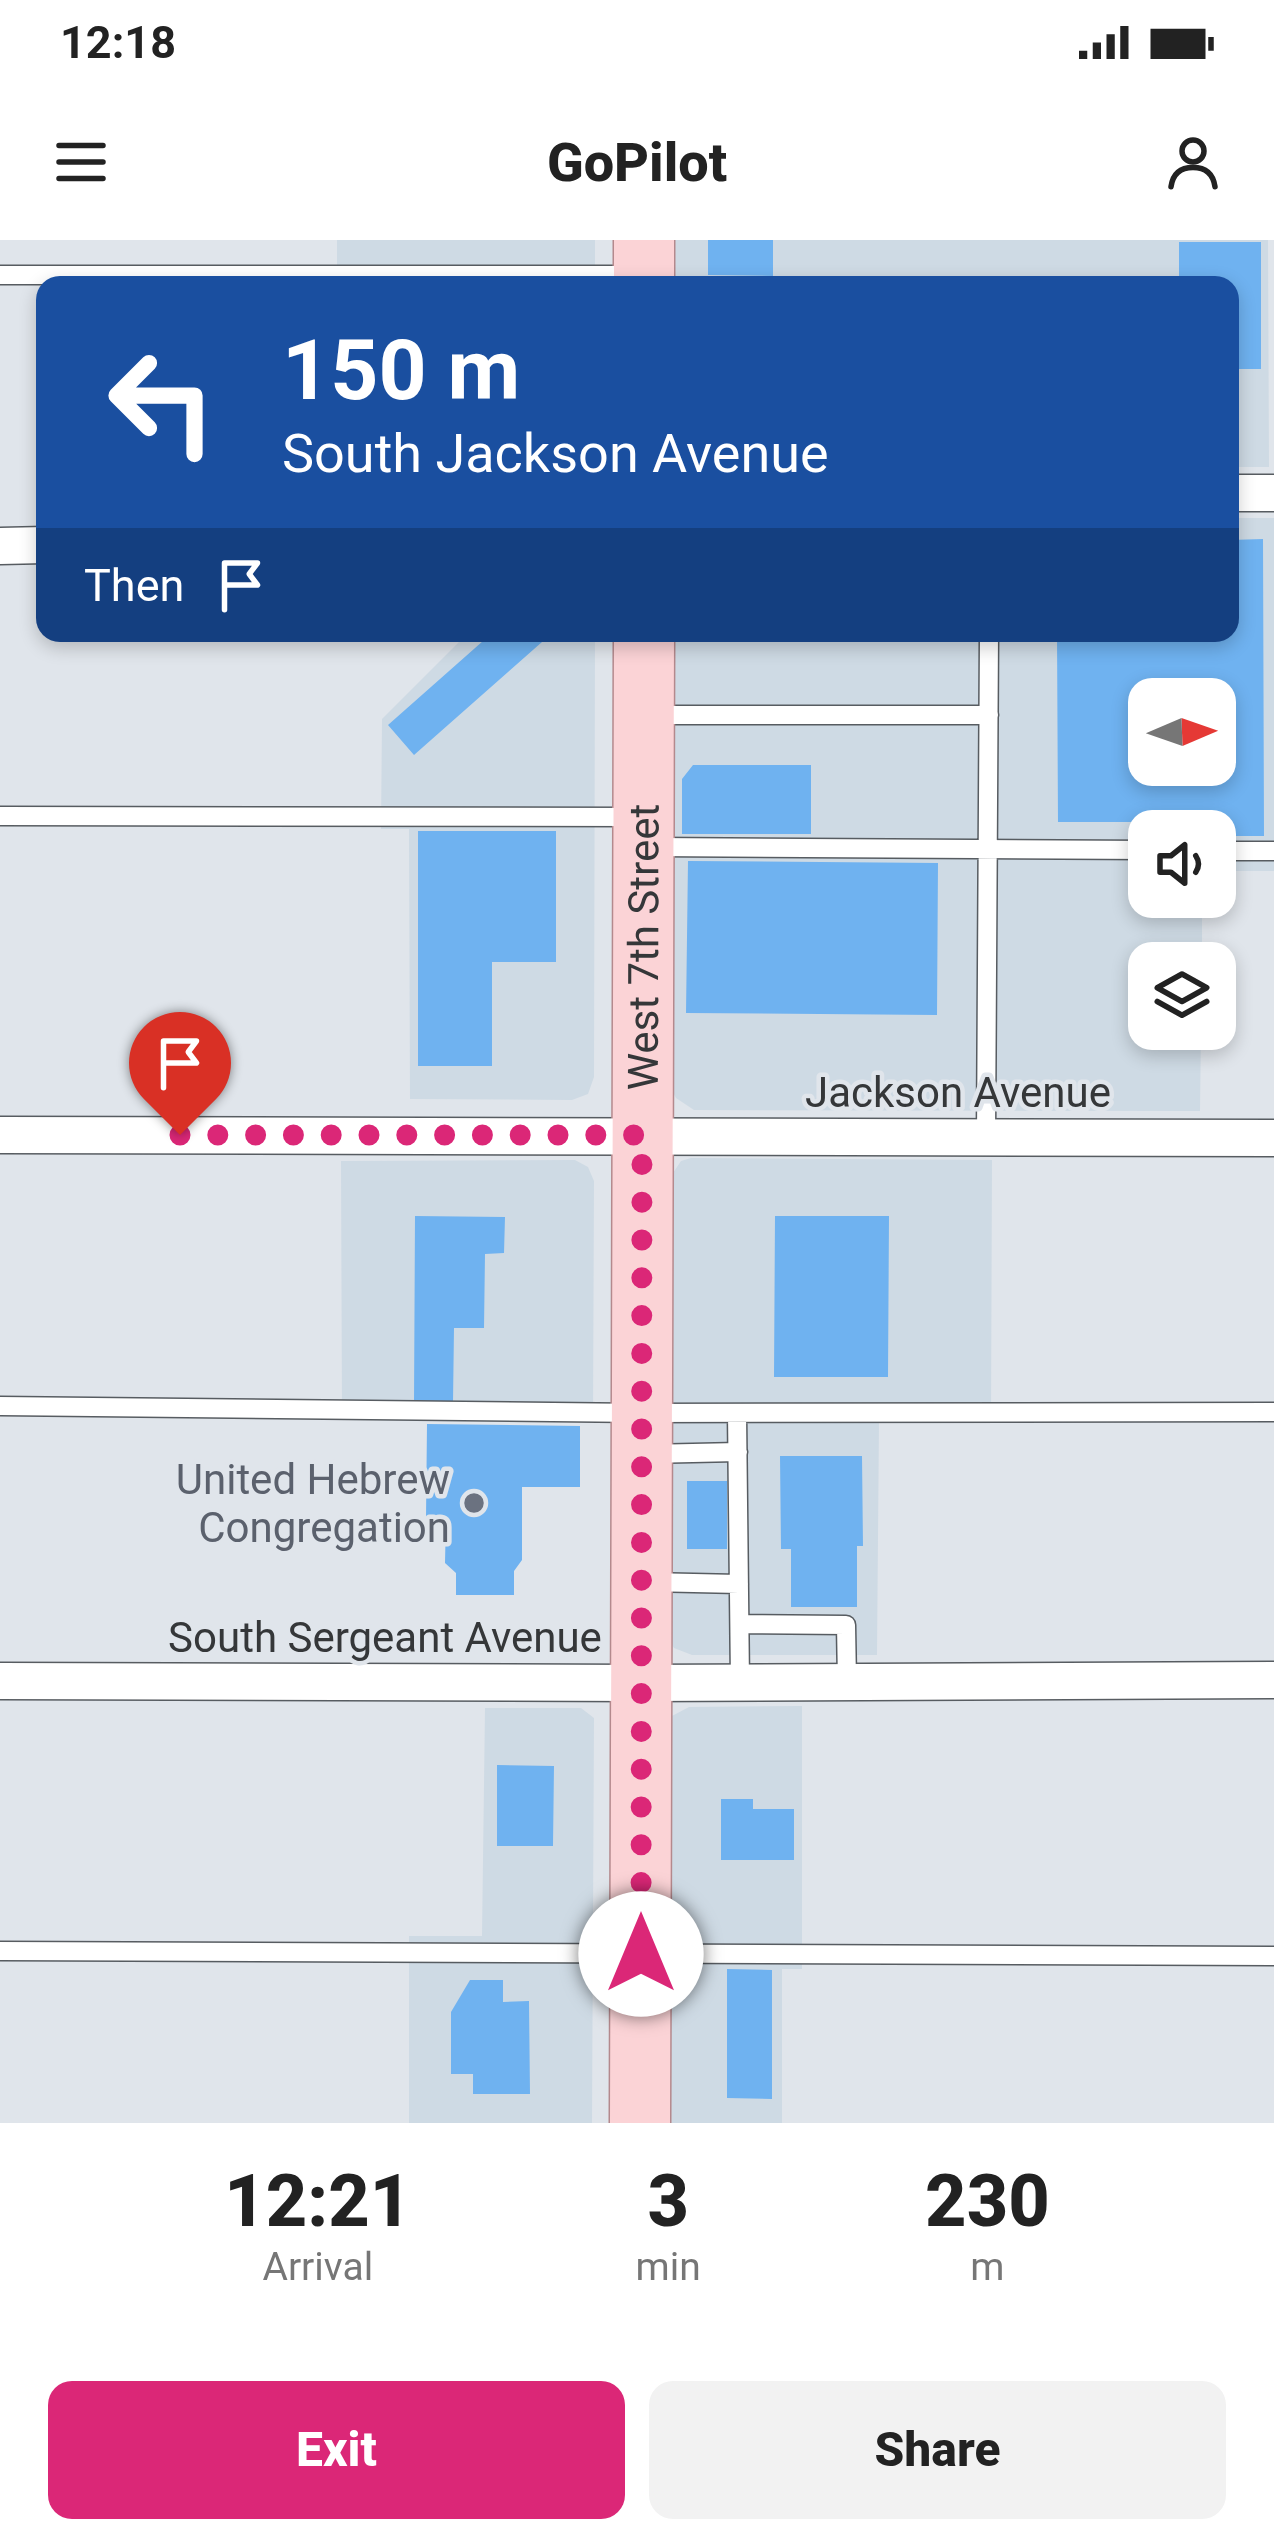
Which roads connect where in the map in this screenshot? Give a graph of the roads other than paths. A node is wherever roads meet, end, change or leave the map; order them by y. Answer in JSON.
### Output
{"nodes":[{"id":1,"x":644,"y":267,"type":"edge"},
{"id":2,"x":0,"y":274,"type":"edge"},
{"id":3,"x":1239,"y":493,"type":"edge"},
{"id":4,"x":1274,"y":493,"type":"edge"},
{"id":5,"x":36,"y":545,"type":"edge"},
{"id":6,"x":0,"y":546,"type":"edge"},
{"id":7,"x":644,"y":642,"type":"edge"},
{"id":8,"x":989,"y":642,"type":"edge"},
{"id":9,"x":989,"y":715,"type":"junction"},
{"id":10,"x":643,"y":716,"type":"junction"},
{"id":11,"x":0,"y":816,"type":"edge"},
{"id":12,"x":643,"y":832,"type":"junction"},
{"id":13,"x":990,"y":849,"type":"junction"},
{"id":14,"x":1128,"y":850,"type":"edge"},
{"id":15,"x":1236,"y":851,"type":"edge"},
{"id":16,"x":1274,"y":851,"type":"edge"},
{"id":17,"x":0,"y":1135,"type":"edge"},
{"id":18,"x":642,"y":1135,"type":"junction"},
{"id":19,"x":986,"y":1137,"type":"junction"},
{"id":20,"x":1274,"y":1138,"type":"edge"},
{"id":21,"x":0,"y":1406,"type":"edge"},
{"id":22,"x":1274,"y":1412,"type":"edge"},
{"id":23,"x":737,"y":1413,"type":"junction"},
{"id":24,"x":641,"y":1433,"type":"junction"},
{"id":25,"x":738,"y":1452,"type":"junction"},
{"id":26,"x":641,"y":1582,"type":"junction"},
{"id":27,"x":740,"y":1584,"type":"junction"},
{"id":28,"x":740,"y":1624,"type":"junction"},
{"id":29,"x":1274,"y":1680,"type":"edge"},
{"id":30,"x":0,"y":1681,"type":"edge"},
{"id":31,"x":847,"y":1682,"type":"junction"},
{"id":32,"x":640,"y":1683,"type":"junction"},
{"id":33,"x":740,"y":1683,"type":"junction"},
{"id":34,"x":0,"y":1951,"type":"edge"},
{"id":35,"x":641,"y":1954,"type":"junction"},
{"id":36,"x":1274,"y":1955,"type":"edge"},
{"id":37,"x":640,"y":2123,"type":"edge"}],
"edges":[{"from":1,"to":2,"type":"lane"},
{"from":3,"to":4,"type":"street"},
{"from":5,"to":6,"type":"street"},
{"from":7,"to":10,"type":"main road","name":"West 7th Street"},
{"from":8,"to":9,"type":"lane"},
{"from":9,"to":10,"type":"lane"},
{"from":9,"to":13,"type":"lane"},
{"from":10,"to":12,"type":"main road","name":"West 7th Street"},
{"from":11,"to":12,"type":"lane"},
{"from":12,"to":13,"type":"lane"},
{"from":12,"to":18,"type":"main road","name":"West 7th Street"},
{"from":13,"to":14,"type":"lane"},
{"from":13,"to":19,"type":"lane"},
{"from":15,"to":16,"type":"lane"},
{"from":17,"to":18,"type":"street","name":"Jackson Avenue"},
{"from":18,"to":19,"type":"street","name":"Jackson Avenue"},
{"from":18,"to":24,"type":"main road","name":"West 7th Street"},
{"from":19,"to":20,"type":"street","name":"Jackson Avenue"},
{"from":21,"to":24,"type":"lane"},
{"from":22,"to":23,"type":"lane"},
{"from":23,"to":24,"type":"lane"},
{"from":23,"to":25,"type":"lane"},
{"from":24,"to":25,"type":"lane"},
{"from":24,"to":26,"type":"main road","name":"West 7th Street"},
{"from":25,"to":27,"type":"lane"},
{"from":26,"to":27,"type":"lane"},
{"from":26,"to":32,"type":"main road","name":"West 7th Street"},
{"from":27,"to":28,"type":"lane"},
{"from":28,"to":31,"type":"lane"},
{"from":28,"to":33,"type":"lane"},
{"from":29,"to":31,"type":"street","name":"South Sergeant Avenue"},
{"from":30,"to":32,"type":"street","name":"South Sergeant Avenue"},
{"from":31,"to":33,"type":"street","name":"South Sergeant Avenue"},
{"from":32,"to":33,"type":"street","name":"South Sergeant Avenue"},
{"from":32,"to":35,"type":"main road","name":"West 7th Street"},
{"from":34,"to":35,"type":"lane"},
{"from":35,"to":36,"type":"lane"},
{"from":35,"to":37,"type":"main road","name":"West 7th Street"}]}
